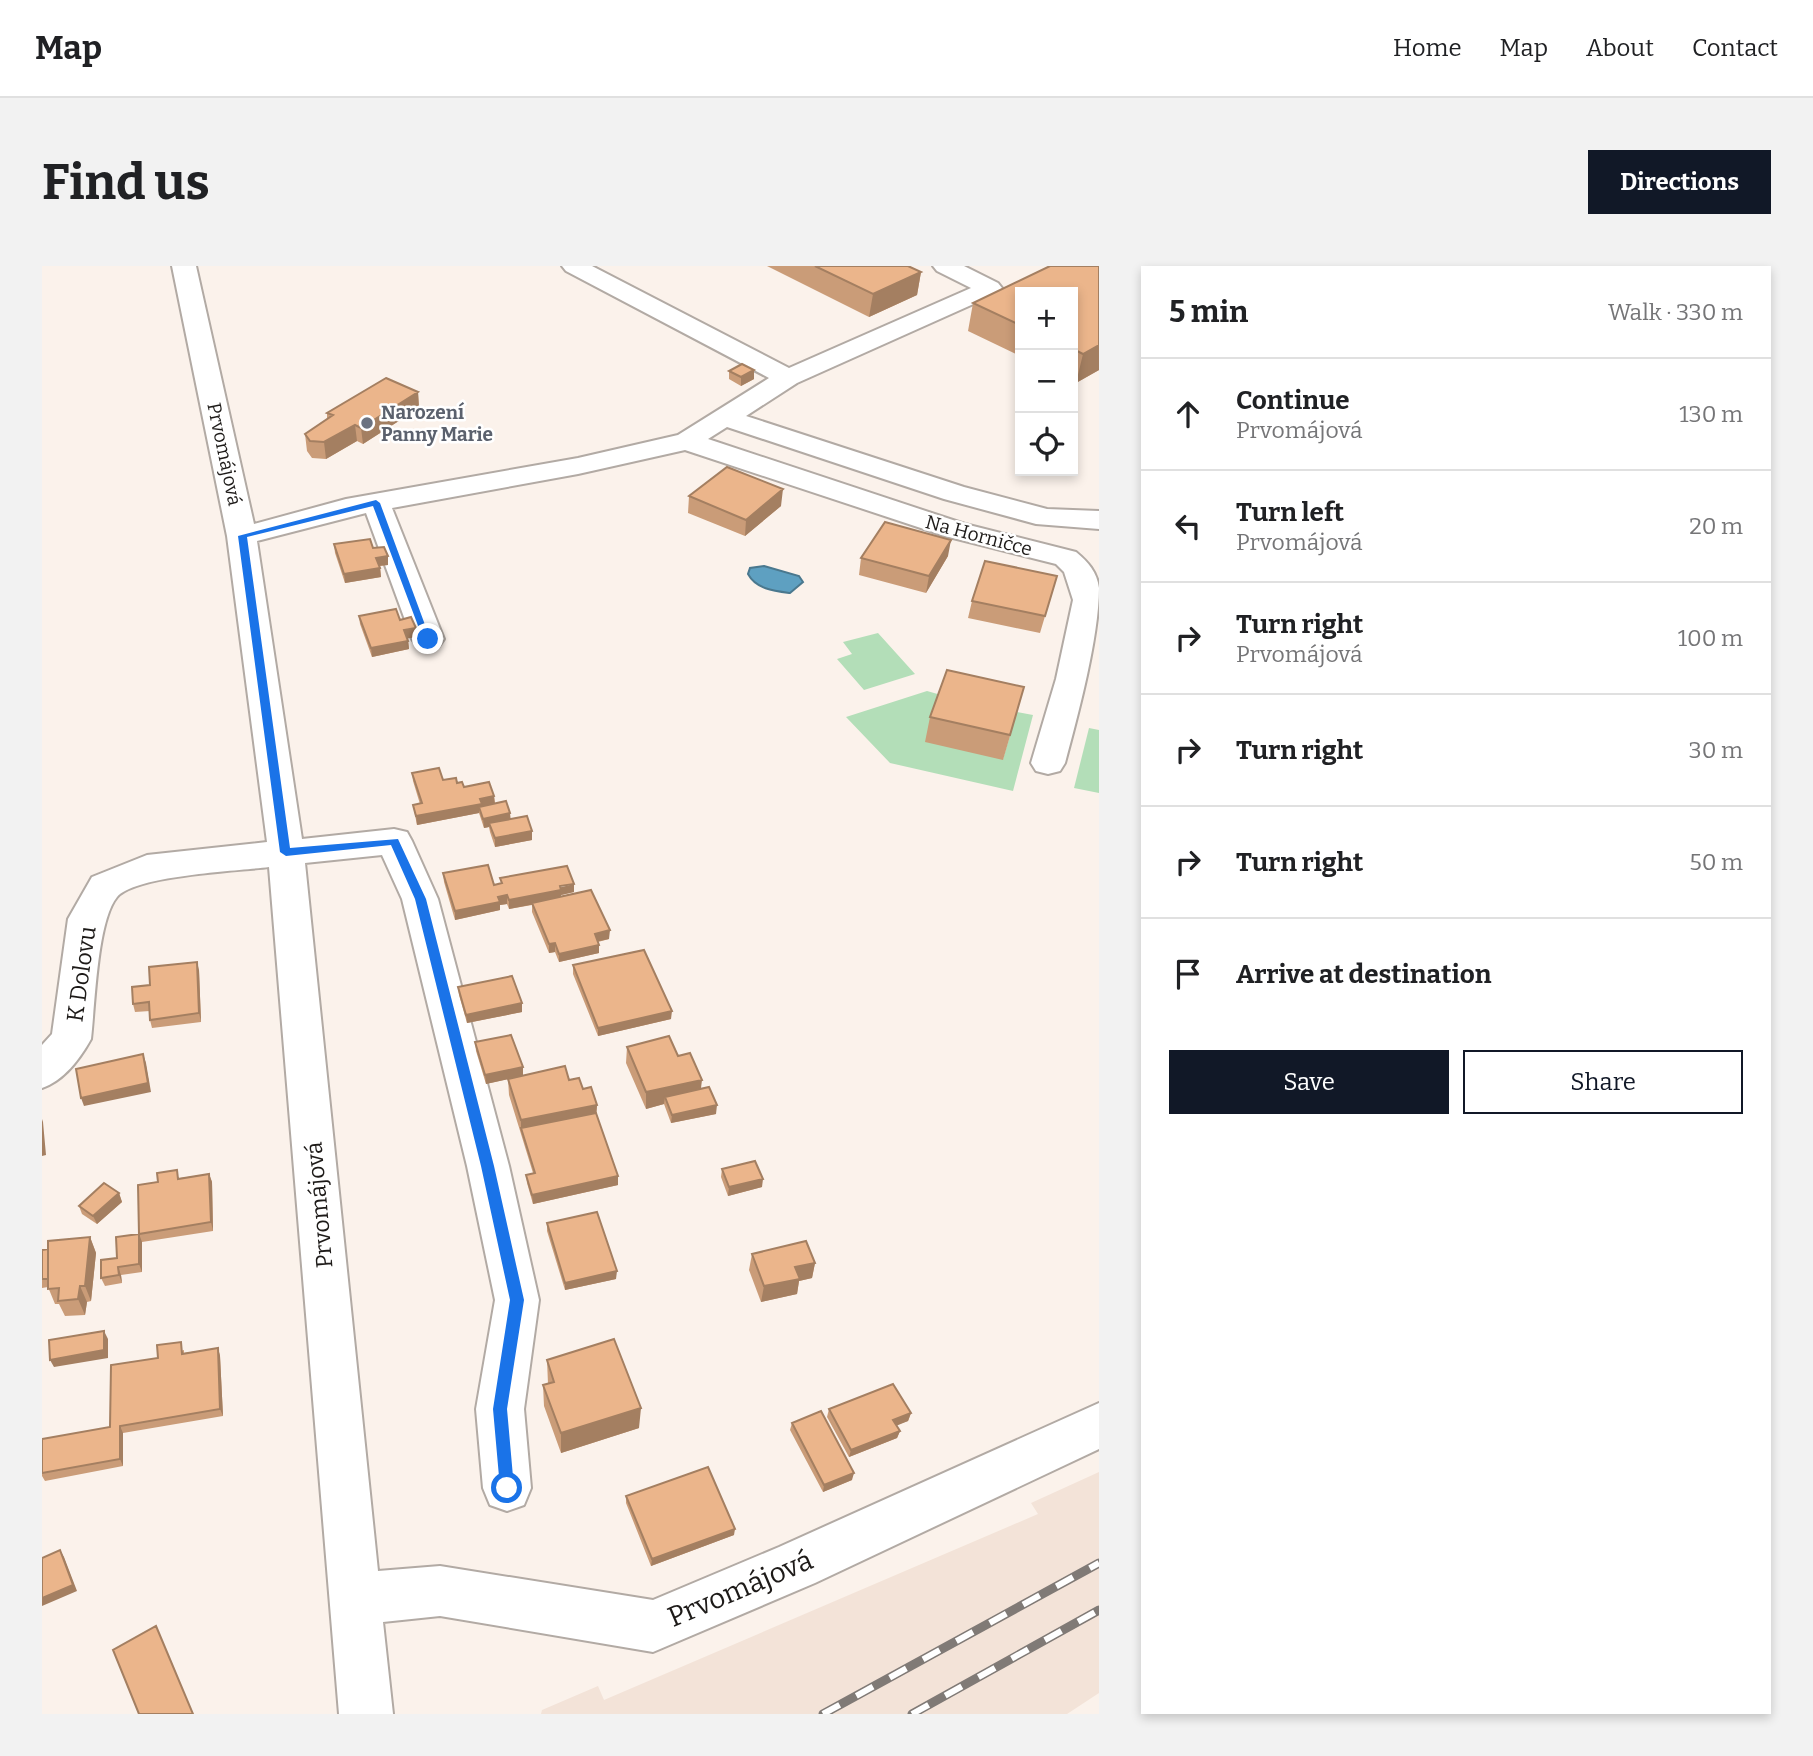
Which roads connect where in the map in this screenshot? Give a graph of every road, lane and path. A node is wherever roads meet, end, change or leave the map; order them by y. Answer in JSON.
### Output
{"nodes":[{"id":1,"x":184,"y":266,"type":"edge"},
{"id":2,"x":574,"y":266,"type":"edge"},
{"id":3,"x":945,"y":266,"type":"edge"},
{"id":4,"x":788,"y":377,"type":"junction"},
{"id":5,"x":722,"y":418,"type":"junction"},
{"id":6,"x":687,"y":442,"type":"junction"},
{"id":7,"x":376,"y":503,"type":"junction"},
{"id":8,"x":1099,"y":520,"type":"edge"},
{"id":9,"x":242,"y":536,"type":"junction"},
{"id":10,"x":1099,"y":544,"type":"edge"},
{"id":11,"x":1066,"y":558,"type":"junction"},
{"id":12,"x":428,"y":639,"type":"dead end"},
{"id":13,"x":1048,"y":764,"type":"dead end"},
{"id":14,"x":286,"y":852,"type":"junction"},
{"id":15,"x":42,"y":1072,"type":"edge"},
{"id":16,"x":1099,"y":1425,"type":"edge"},
{"id":17,"x":507,"y":1488,"type":"dead end"},
{"id":18,"x":356,"y":1599,"type":"junction"},
{"id":19,"x":366,"y":1714,"type":"edge"}],
"edges":[{"from":1,"to":9,"type":"street","name":"Prvomájová"},
{"from":2,"to":4,"type":"street"},
{"from":3,"to":4,"type":"street"},
{"from":4,"to":5,"type":"street"},
{"from":5,"to":6,"type":"street"},
{"from":5,"to":8,"type":"street"},
{"from":6,"to":7,"type":"street"},
{"from":6,"to":11,"type":"street","name":"Na Horničce"},
{"from":7,"to":9,"type":"street"},
{"from":7,"to":12,"type":"street"},
{"from":9,"to":14,"type":"street","name":"Prvomájová"},
{"from":10,"to":11,"type":"street"},
{"from":11,"to":13,"type":"street"},
{"from":14,"to":15,"type":"street","name":"K Dolovu"},
{"from":14,"to":17,"type":"street"},
{"from":14,"to":18,"type":"street","name":"Prvomájová"},
{"from":16,"to":18,"type":"street","name":"Prvomájová"},
{"from":18,"to":19,"type":"street","name":"Prvomájová"}]}
